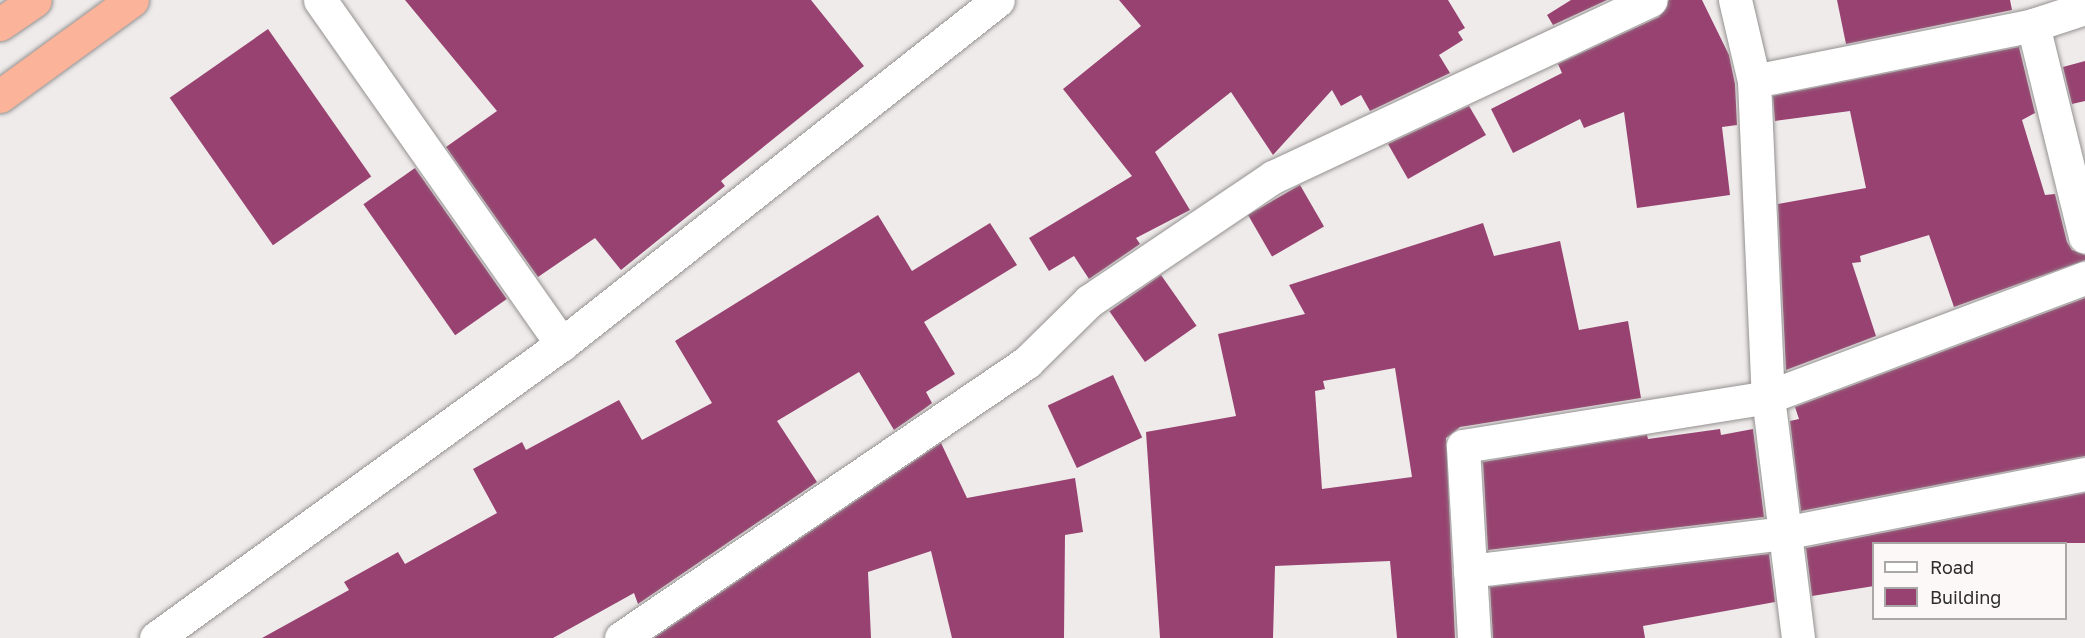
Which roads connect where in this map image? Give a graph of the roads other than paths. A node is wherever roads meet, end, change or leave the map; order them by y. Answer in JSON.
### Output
{"nodes":[{"id":1,"x":35,"y":0,"type":"edge"},
{"id":2,"x":132,"y":0,"type":"edge"},
{"id":3,"x":320,"y":0,"type":"edge"},
{"id":4,"x":998,"y":0,"type":"edge"},
{"id":5,"x":1651,"y":0,"type":"edge"},
{"id":6,"x":1735,"y":0,"type":"edge"},
{"id":7,"x":2085,"y":8,"type":"edge"},
{"id":8,"x":0,"y":24,"type":"edge"},
{"id":9,"x":2033,"y":25,"type":"junction"},
{"id":10,"x":1754,"y":81,"type":"junction"},
{"id":11,"x":0,"y":96,"type":"edge"},
{"id":12,"x":2085,"y":237,"type":"edge"},
{"id":13,"x":2085,"y":278,"type":"edge"},
{"id":14,"x":562,"y":344,"type":"junction"},
{"id":15,"x":1768,"y":397,"type":"junction"},
{"id":16,"x":2085,"y":474,"type":"edge"},
{"id":17,"x":1784,"y":533,"type":"junction"},
{"id":18,"x":1470,"y":571,"type":"junction"},
{"id":19,"x":156,"y":638,"type":"edge"},
{"id":20,"x":621,"y":638,"type":"edge"},
{"id":21,"x":1474,"y":638,"type":"edge"},
{"id":22,"x":1798,"y":638,"type":"edge"}],
"edges":[{"from":1,"to":8,"type":"highway"},
{"from":2,"to":11,"type":"highway"},
{"from":3,"to":14,"type":"street"},
{"from":4,"to":14,"type":"street"},
{"from":5,"to":20,"type":"street"},
{"from":6,"to":10,"type":"street"},
{"from":7,"to":9,"type":"street"},
{"from":9,"to":10,"type":"street"},
{"from":9,"to":12,"type":"street"},
{"from":10,"to":15,"type":"street"},
{"from":13,"to":15,"type":"street"},
{"from":14,"to":19,"type":"street"},
{"from":15,"to":17,"type":"street"},
{"from":15,"to":18,"type":"street"},
{"from":16,"to":17,"type":"street"},
{"from":17,"to":18,"type":"street"},
{"from":17,"to":22,"type":"street"},
{"from":18,"to":21,"type":"street"}]}
